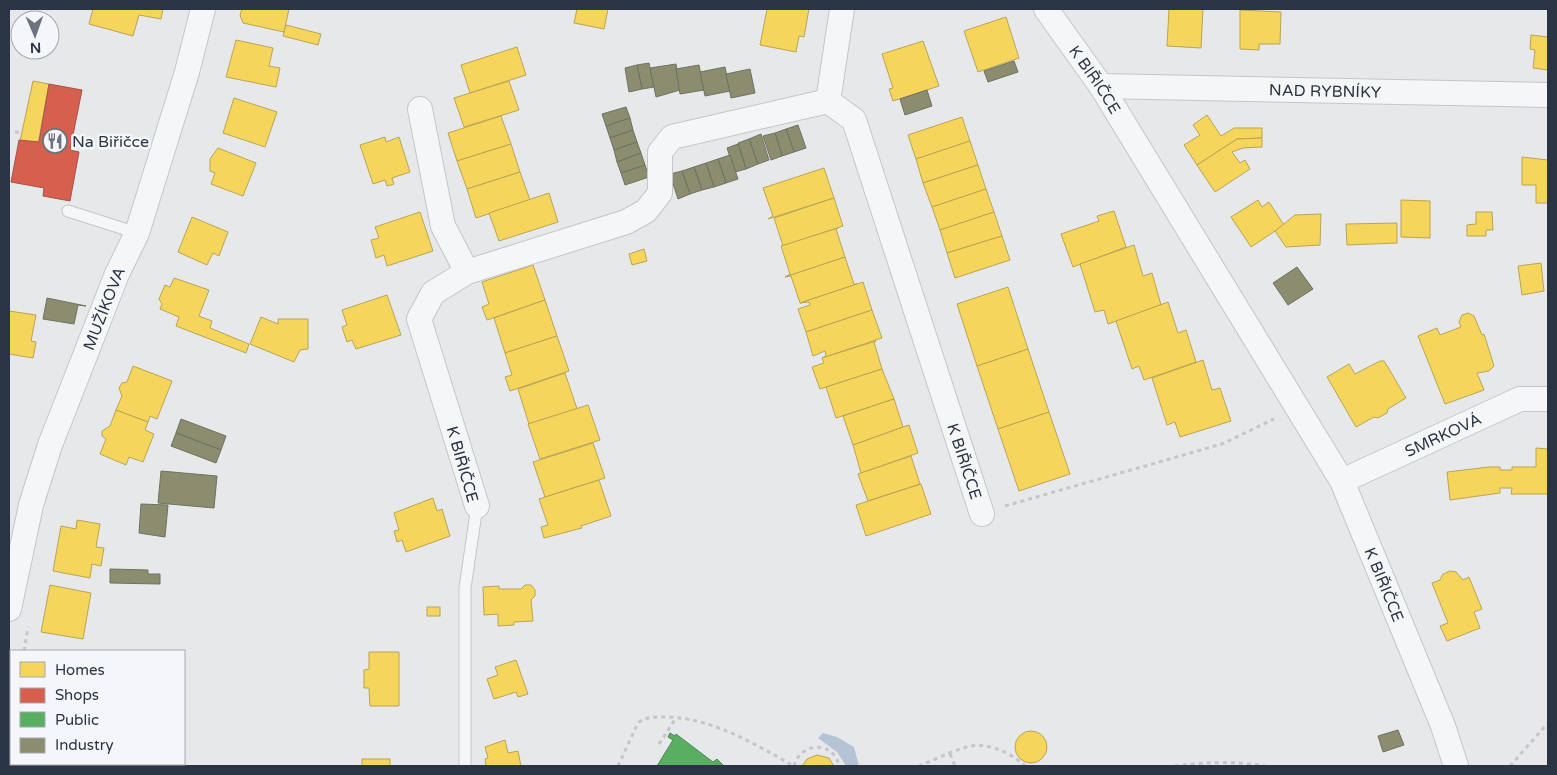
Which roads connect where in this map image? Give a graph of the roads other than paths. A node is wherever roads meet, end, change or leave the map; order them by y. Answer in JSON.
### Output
{"nodes":[{"id":1,"x":203,"y":9,"type":"edge"},
{"id":2,"x":842,"y":9,"type":"edge"},
{"id":3,"x":1046,"y":9,"type":"edge"},
{"id":4,"x":1101,"y":86,"type":"junction"},
{"id":5,"x":1548,"y":95,"type":"edge"},
{"id":6,"x":828,"y":101,"type":"junction"},
{"id":7,"x":420,"y":109,"type":"dead end"},
{"id":8,"x":68,"y":211,"type":"dead end"},
{"id":9,"x":137,"y":233,"type":"junction"},
{"id":10,"x":467,"y":272,"type":"junction"},
{"id":11,"x":1548,"y":399,"type":"edge"},
{"id":12,"x":1342,"y":482,"type":"junction"},
{"id":13,"x":477,"y":506,"type":"joint"},
{"id":14,"x":982,"y":514,"type":"road end"},
{"id":15,"x":9,"y":609,"type":"edge"},
{"id":16,"x":466,"y":766,"type":"edge"},
{"id":17,"x":1456,"y":766,"type":"edge"}],
"edges":[{"from":1,"to":9,"type":"street","name":"MUŽÍKOVA"},
{"from":2,"to":6,"type":"street"},
{"from":3,"to":4,"type":"street","name":"K BIŘIČCE"},
{"from":4,"to":5,"type":"street","name":"NAD RYBNÍKY"},
{"from":4,"to":12,"type":"street","name":"K BIŘIČCE"},
{"from":6,"to":10,"type":"street","name":"K BIŘIČCE"},
{"from":6,"to":14,"type":"street","name":"K BIŘIČCE"},
{"from":7,"to":10,"type":"street"},
{"from":8,"to":9,"type":"lane"},
{"from":9,"to":15,"type":"street","name":"MUŽÍKOVA"},
{"from":10,"to":13,"type":"street","name":"K BIŘIČCE"},
{"from":11,"to":12,"type":"street","name":"SMRKOVÁ"},
{"from":12,"to":17,"type":"street","name":"K BIŘIČCE"},
{"from":13,"to":16,"type":"lane","name":"K BIŘIČCE"}]}
